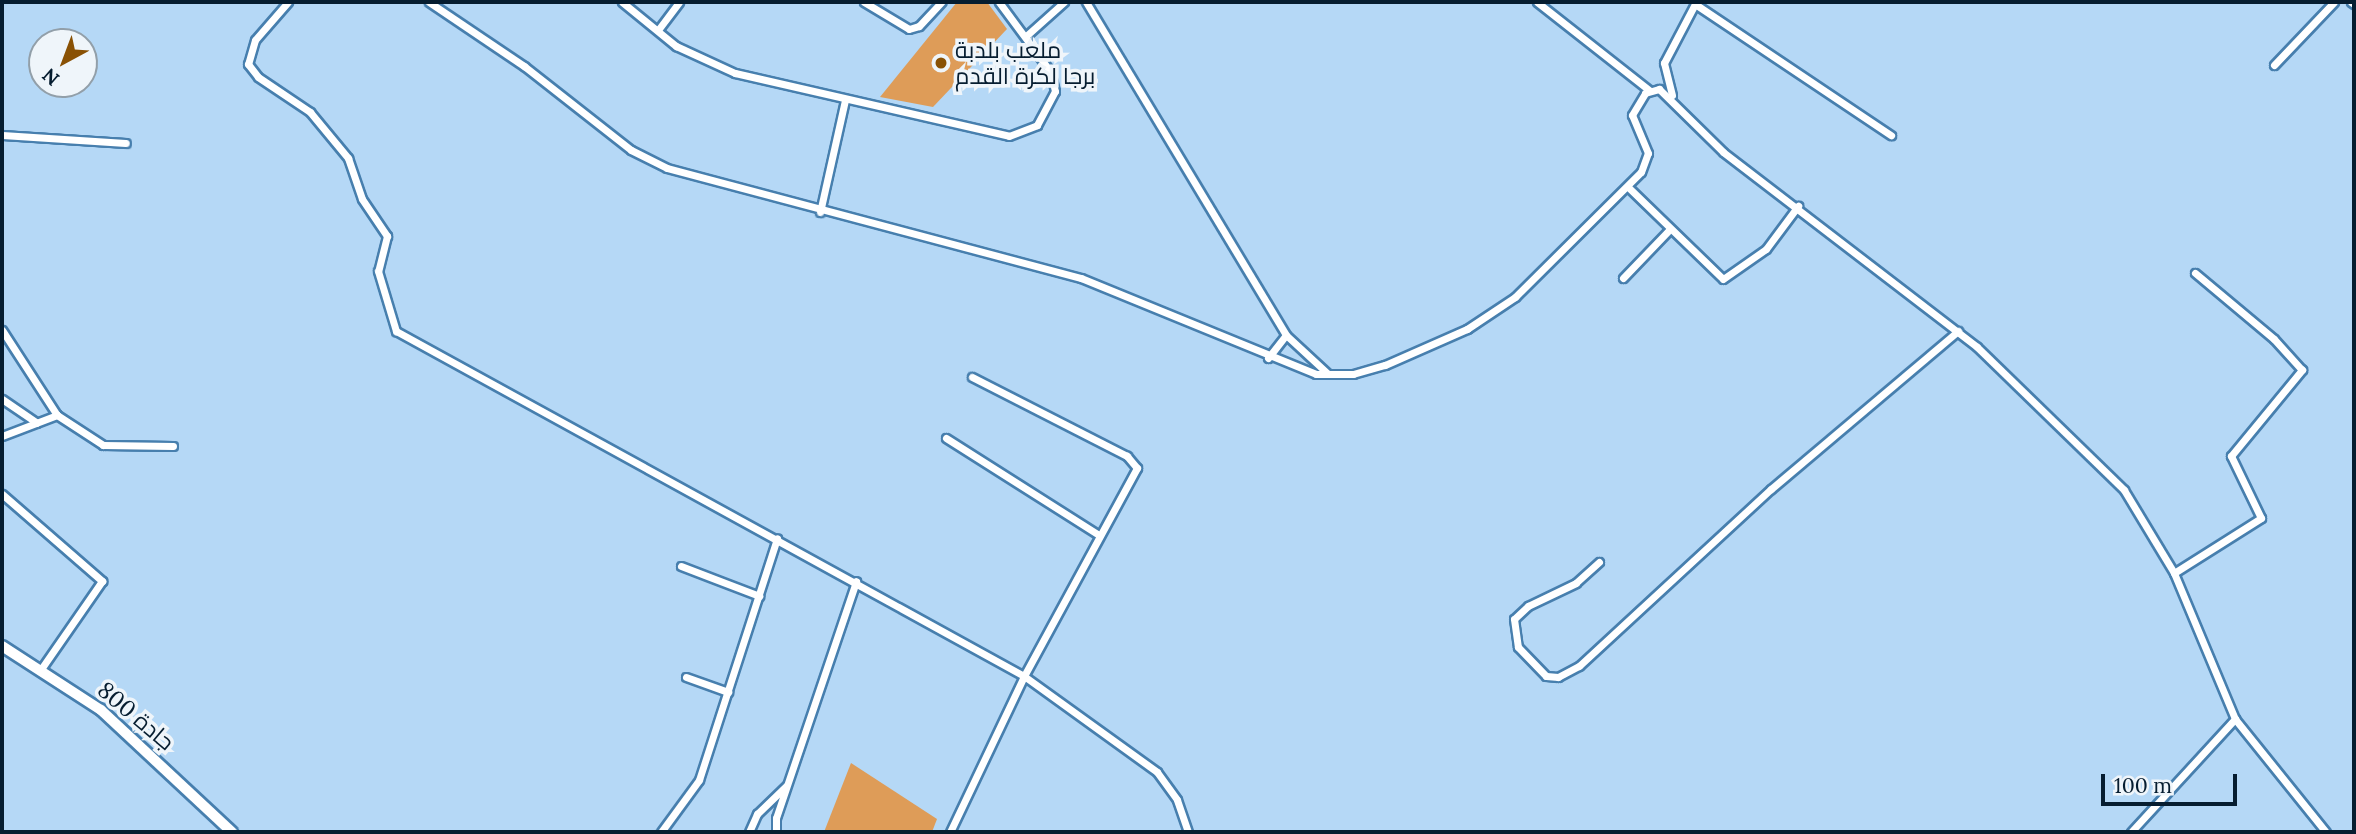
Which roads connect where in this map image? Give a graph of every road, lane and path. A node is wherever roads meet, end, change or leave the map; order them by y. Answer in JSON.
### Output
{"nodes":[{"id":1,"x":284,"y":2,"type":"edge"},
{"id":2,"x":429,"y":2,"type":"edge"},
{"id":3,"x":622,"y":2,"type":"edge"},
{"id":4,"x":679,"y":2,"type":"edge"},
{"id":5,"x":864,"y":2,"type":"edge"},
{"id":6,"x":941,"y":2,"type":"edge"},
{"id":7,"x":999,"y":2,"type":"edge"},
{"id":8,"x":1064,"y":2,"type":"edge"},
{"id":9,"x":1086,"y":2,"type":"edge"},
{"id":10,"x":1537,"y":2,"type":"edge"},
{"id":11,"x":2334,"y":2,"type":"edge"},
{"id":12,"x":1696,"y":3,"type":"edge"},
{"id":13,"x":658,"y":30,"type":"junction"},
{"id":14,"x":1026,"y":36,"type":"junction"},
{"id":15,"x":2274,"y":65,"type":"dead end"},
{"id":16,"x":1649,"y":90,"type":"junction"},
{"id":17,"x":1672,"y":97,"type":"junction"},
{"id":18,"x":845,"y":100,"type":"junction"},
{"id":19,"x":2,"y":135,"type":"edge"},
{"id":20,"x":1891,"y":135,"type":"dead end"},
{"id":21,"x":126,"y":143,"type":"dead end"},
{"id":22,"x":1628,"y":187,"type":"junction"},
{"id":23,"x":1798,"y":206,"type":"junction"},
{"id":24,"x":820,"y":212,"type":"junction"},
{"id":25,"x":1668,"y":231,"type":"junction"},
{"id":26,"x":2194,"y":273,"type":"dead end"},
{"id":27,"x":1623,"y":278,"type":"dead end"},
{"id":28,"x":2,"y":330,"type":"edge"},
{"id":29,"x":1958,"y":331,"type":"junction"},
{"id":30,"x":1286,"y":335,"type":"junction"},
{"id":31,"x":1268,"y":358,"type":"junction"},
{"id":32,"x":1328,"y":373,"type":"junction"},
{"id":33,"x":972,"y":377,"type":"dead end"},
{"id":34,"x":2,"y":399,"type":"edge"},
{"id":35,"x":57,"y":415,"type":"junction"},
{"id":36,"x":37,"y":424,"type":"junction"},
{"id":37,"x":2,"y":436,"type":"edge"},
{"id":38,"x":946,"y":438,"type":"dead end"},
{"id":39,"x":173,"y":446,"type":"dead end"},
{"id":40,"x":2,"y":495,"type":"edge"},
{"id":41,"x":1097,"y":534,"type":"junction"},
{"id":42,"x":777,"y":538,"type":"junction"},
{"id":43,"x":1599,"y":562,"type":"dead end"},
{"id":44,"x":681,"y":566,"type":"dead end"},
{"id":45,"x":2174,"y":573,"type":"junction"},
{"id":46,"x":856,"y":581,"type":"junction"},
{"id":47,"x":759,"y":596,"type":"junction"},
{"id":48,"x":2,"y":646,"type":"edge"},
{"id":49,"x":41,"y":670,"type":"junction"},
{"id":50,"x":1024,"y":676,"type":"junction"},
{"id":51,"x":687,"y":677,"type":"dead end"},
{"id":52,"x":728,"y":692,"type":"junction"},
{"id":53,"x":2235,"y":719,"type":"junction"},
{"id":54,"x":791,"y":780,"type":"junction"},
{"id":55,"x":232,"y":832,"type":"edge"},
{"id":56,"x":661,"y":832,"type":"edge"},
{"id":57,"x":749,"y":832,"type":"edge"},
{"id":58,"x":776,"y":832,"type":"edge"},
{"id":59,"x":950,"y":832,"type":"edge"},
{"id":60,"x":1188,"y":832,"type":"edge"},
{"id":61,"x":2132,"y":832,"type":"edge"},
{"id":62,"x":2326,"y":832,"type":"edge"}],
"edges":[{"from":1,"to":42,"type":"street"},
{"from":2,"to":24,"type":"street"},
{"from":3,"to":13,"type":"street"},
{"from":4,"to":13,"type":"street"},
{"from":5,"to":6,"type":"street"},
{"from":7,"to":14,"type":"street"},
{"from":8,"to":14,"type":"street"},
{"from":9,"to":30,"type":"street"},
{"from":10,"to":16,"type":"street"},
{"from":11,"to":15,"type":"street"},
{"from":12,"to":17,"type":"street"},
{"from":12,"to":20,"type":"street"},
{"from":13,"to":18,"type":"street"},
{"from":14,"to":18,"type":"street"},
{"from":16,"to":17,"type":"street"},
{"from":16,"to":22,"type":"street"},
{"from":17,"to":23,"type":"street"},
{"from":18,"to":24,"type":"street"},
{"from":19,"to":21,"type":"street"},
{"from":22,"to":25,"type":"street"},
{"from":22,"to":32,"type":"street"},
{"from":23,"to":25,"type":"street"},
{"from":23,"to":29,"type":"street"},
{"from":24,"to":31,"type":"street"},
{"from":25,"to":27,"type":"street"},
{"from":26,"to":45,"type":"street"},
{"from":28,"to":35,"type":"street"},
{"from":29,"to":43,"type":"street"},
{"from":29,"to":45,"type":"street"},
{"from":30,"to":31,"type":"street"},
{"from":30,"to":32,"type":"street"},
{"from":31,"to":32,"type":"street"},
{"from":33,"to":41,"type":"street"},
{"from":34,"to":36,"type":"street"},
{"from":35,"to":36,"type":"street"},
{"from":35,"to":39,"type":"street"},
{"from":36,"to":37,"type":"street"},
{"from":38,"to":41,"type":"street"},
{"from":40,"to":49,"type":"street"},
{"from":41,"to":50,"type":"street"},
{"from":42,"to":46,"type":"street"},
{"from":42,"to":47,"type":"street"},
{"from":44,"to":47,"type":"street"},
{"from":45,"to":53,"type":"street"},
{"from":46,"to":50,"type":"street"},
{"from":46,"to":54,"type":"street"},
{"from":47,"to":52,"type":"street"},
{"from":48,"to":49,"type":"main road","name":"جادة 800"},
{"from":49,"to":55,"type":"main road","name":"جادة 800"},
{"from":50,"to":59,"type":"street"},
{"from":50,"to":60,"type":"street"},
{"from":51,"to":52,"type":"street"},
{"from":52,"to":56,"type":"street"},
{"from":53,"to":61,"type":"street"},
{"from":53,"to":62,"type":"street"},
{"from":54,"to":57,"type":"street"},
{"from":54,"to":58,"type":"street"}]}
